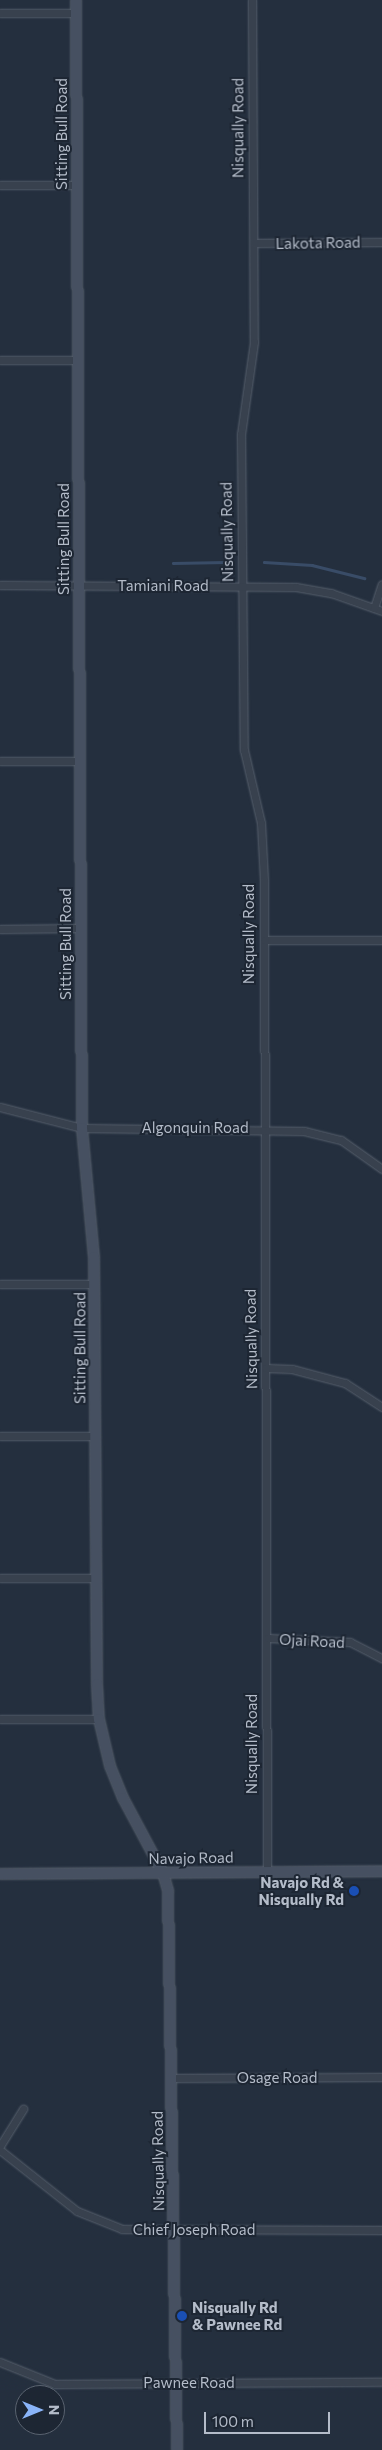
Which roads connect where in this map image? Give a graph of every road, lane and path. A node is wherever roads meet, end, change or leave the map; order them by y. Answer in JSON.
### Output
{"nodes":[{"id":1,"x":76,"y":0,"type":"edge"},
{"id":2,"x":252,"y":0,"type":"edge"},
{"id":3,"x":0,"y":13,"type":"edge"},
{"id":4,"x":76,"y":13,"type":"junction"},
{"id":5,"x":77,"y":184,"type":"junction"},
{"id":6,"x":0,"y":185,"type":"edge"},
{"id":7,"x":382,"y":242,"type":"edge"},
{"id":8,"x":254,"y":244,"type":"junction"},
{"id":9,"x":0,"y":360,"type":"edge"},
{"id":10,"x":78,"y":360,"type":"junction"},
{"id":11,"x":382,"y":584,"type":"edge"},
{"id":12,"x":0,"y":585,"type":"edge"},
{"id":13,"x":242,"y":586,"type":"junction"},
{"id":14,"x":79,"y":587,"type":"junction"},
{"id":15,"x":374,"y":608,"type":"junction"},
{"id":16,"x":382,"y":610,"type":"edge"},
{"id":17,"x":0,"y":761,"type":"edge"},
{"id":18,"x":80,"y":761,"type":"junction"},
{"id":19,"x":80,"y":928,"type":"junction"},
{"id":20,"x":0,"y":929,"type":"edge"},
{"id":21,"x":264,"y":940,"type":"junction"},
{"id":22,"x":382,"y":940,"type":"edge"},
{"id":23,"x":0,"y":1107,"type":"edge"},
{"id":24,"x":82,"y":1128,"type":"junction"},
{"id":25,"x":264,"y":1128,"type":"junction"},
{"id":26,"x":382,"y":1170,"type":"edge"},
{"id":27,"x":0,"y":1284,"type":"edge"},
{"id":28,"x":94,"y":1284,"type":"junction"},
{"id":29,"x":266,"y":1368,"type":"junction"},
{"id":30,"x":382,"y":1407,"type":"edge"},
{"id":31,"x":0,"y":1436,"type":"edge"},
{"id":32,"x":95,"y":1436,"type":"junction"},
{"id":33,"x":0,"y":1578,"type":"edge"},
{"id":34,"x":96,"y":1578,"type":"junction"},
{"id":35,"x":268,"y":1638,"type":"junction"},
{"id":36,"x":382,"y":1658,"type":"edge"},
{"id":37,"x":0,"y":1719,"type":"edge"},
{"id":38,"x":99,"y":1719,"type":"junction"},
{"id":39,"x":382,"y":1871,"type":"edge"},
{"id":40,"x":267,"y":1872,"type":"junction"},
{"id":41,"x":163,"y":1873,"type":"junction"},
{"id":42,"x":0,"y":1874,"type":"edge"},
{"id":43,"x":172,"y":2078,"type":"junction"},
{"id":44,"x":382,"y":2078,"type":"edge"},
{"id":45,"x":23,"y":2109,"type":"dead end"},
{"id":46,"x":0,"y":2148,"type":"edge"},
{"id":47,"x":174,"y":2230,"type":"junction"},
{"id":48,"x":382,"y":2230,"type":"edge"},
{"id":49,"x":0,"y":2362,"type":"edge"},
{"id":50,"x":382,"y":2382,"type":"edge"},
{"id":51,"x":175,"y":2383,"type":"junction"},
{"id":52,"x":177,"y":2450,"type":"edge"}],
"edges":[{"from":1,"to":4,"type":"street","name":"Sitting Bull Road"},
{"from":2,"to":8,"type":"street","name":"Nisqually Road"},
{"from":3,"to":4,"type":"street"},
{"from":4,"to":5,"type":"street","name":"Sitting Bull Road"},
{"from":5,"to":6,"type":"street"},
{"from":5,"to":10,"type":"street","name":"Sitting Bull Road"},
{"from":7,"to":8,"type":"street","name":"Lakota Road"},
{"from":8,"to":13,"type":"street","name":"Nisqually Road"},
{"from":9,"to":10,"type":"street"},
{"from":10,"to":14,"type":"street","name":"Sitting Bull Road"},
{"from":11,"to":15,"type":"street"},
{"from":12,"to":14,"type":"street","name":"Tamiani Road"},
{"from":13,"to":14,"type":"street","name":"Tamiani Road"},
{"from":13,"to":15,"type":"street","name":"Tamiani Road"},
{"from":13,"to":21,"type":"street","name":"Nisqually Road"},
{"from":14,"to":18,"type":"street","name":"Sitting Bull Road"},
{"from":15,"to":16,"type":"street","name":"Tamiani Road"},
{"from":17,"to":18,"type":"street"},
{"from":18,"to":19,"type":"street","name":"Sitting Bull Road"},
{"from":19,"to":20,"type":"street"},
{"from":19,"to":24,"type":"street","name":"Sitting Bull Road"},
{"from":21,"to":22,"type":"street"},
{"from":21,"to":25,"type":"street","name":"Nisqually Road"},
{"from":23,"to":24,"type":"street","name":"Algonquin Road"},
{"from":24,"to":25,"type":"street","name":"Algonquin Road"},
{"from":24,"to":28,"type":"street","name":"Sitting Bull Road"},
{"from":25,"to":26,"type":"street","name":"Algonquin Road"},
{"from":25,"to":29,"type":"street","name":"Nisqually Road"},
{"from":27,"to":28,"type":"street"},
{"from":28,"to":32,"type":"street","name":"Sitting Bull Road"},
{"from":29,"to":30,"type":"street"},
{"from":29,"to":35,"type":"street","name":"Nisqually Road"},
{"from":31,"to":32,"type":"street"},
{"from":32,"to":34,"type":"street","name":"Sitting Bull Road"},
{"from":33,"to":34,"type":"street"},
{"from":34,"to":38,"type":"street","name":"Sitting Bull Road"},
{"from":35,"to":36,"type":"street","name":"Ojai Road"},
{"from":35,"to":40,"type":"street","name":"Nisqually Road"},
{"from":37,"to":38,"type":"street"},
{"from":38,"to":41,"type":"street","name":"Sitting Bull Road"},
{"from":39,"to":40,"type":"street","name":"Navajo Road"},
{"from":40,"to":41,"type":"street","name":"Navajo Road"},
{"from":41,"to":42,"type":"street","name":"Navajo Road"},
{"from":41,"to":43,"type":"street","name":"Nisqually Road"},
{"from":43,"to":44,"type":"street","name":"Osage Road"},
{"from":43,"to":47,"type":"street","name":"Nisqually Road"},
{"from":45,"to":46,"type":"street"},
{"from":46,"to":47,"type":"street","name":"Chief Joseph Road"},
{"from":47,"to":48,"type":"street","name":"Chief Joseph Road"},
{"from":47,"to":51,"type":"street","name":"Nisqually Road"},
{"from":49,"to":51,"type":"street","name":"Pawnee Road"},
{"from":50,"to":51,"type":"street","name":"Pawnee Road"},
{"from":51,"to":52,"type":"street","name":"Nisqually Road"}]}
